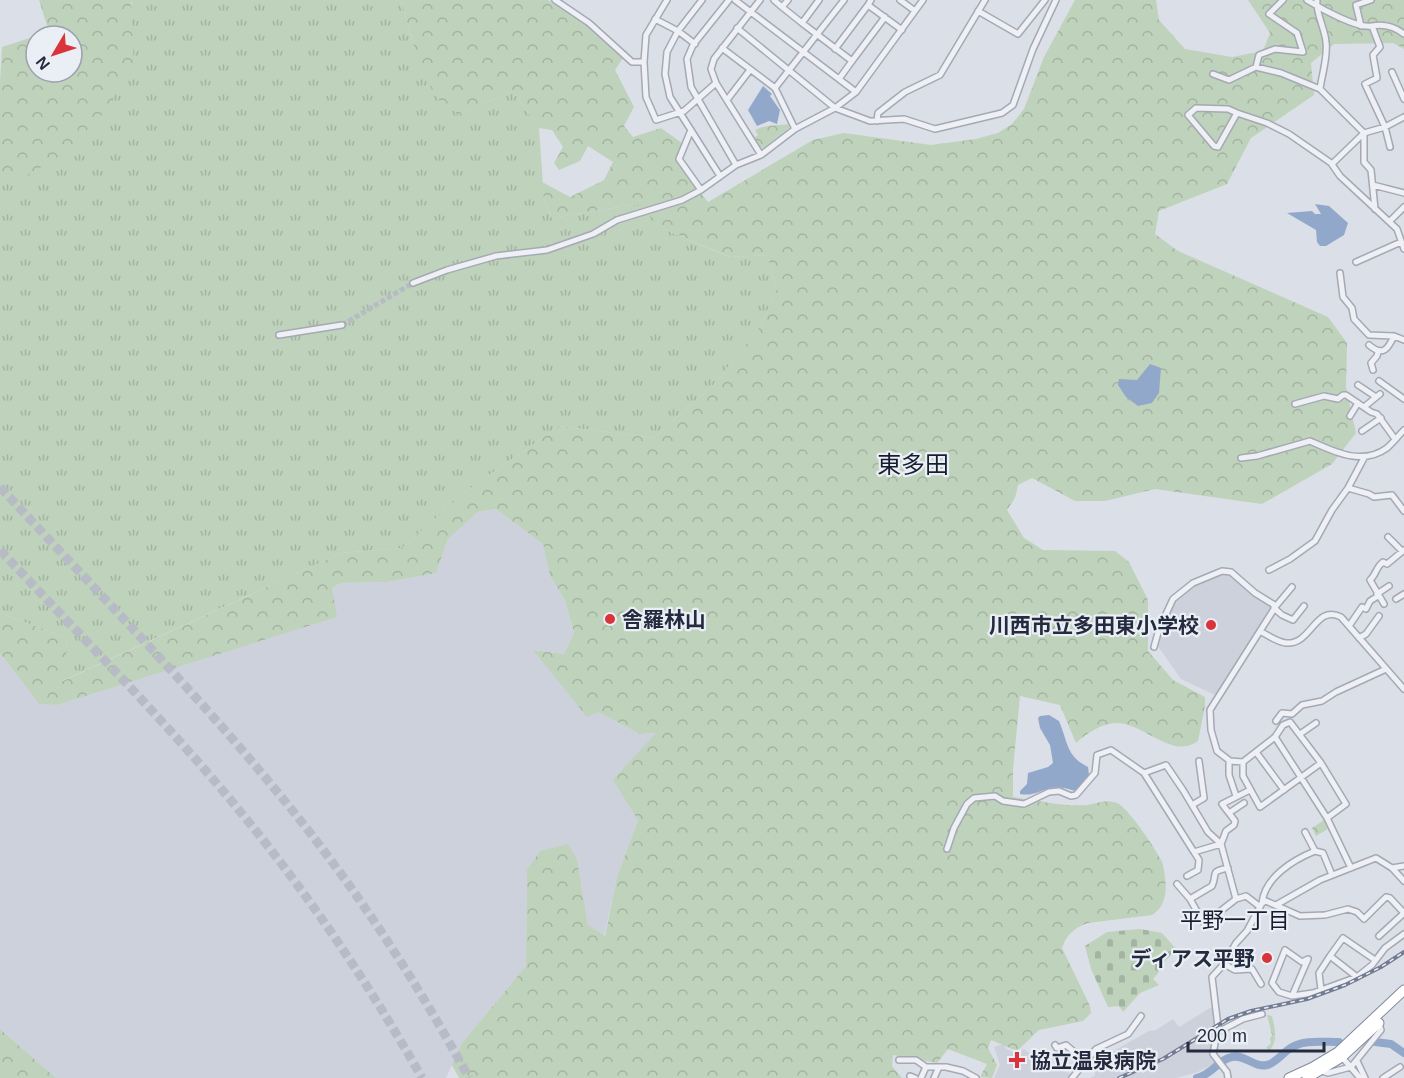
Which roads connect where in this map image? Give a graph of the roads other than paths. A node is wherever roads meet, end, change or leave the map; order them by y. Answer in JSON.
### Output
{"nodes":[{"id":1,"x":555,"y":0,"type":"edge"},
{"id":2,"x":667,"y":0,"type":"edge"},
{"id":3,"x":702,"y":0,"type":"edge"},
{"id":4,"x":729,"y":0,"type":"edge"},
{"id":5,"x":735,"y":0,"type":"edge"},
{"id":6,"x":759,"y":0,"type":"edge"},
{"id":7,"x":774,"y":0,"type":"edge"},
{"id":8,"x":788,"y":0,"type":"edge"},
{"id":9,"x":819,"y":0,"type":"edge"},
{"id":10,"x":844,"y":0,"type":"edge"},
{"id":11,"x":900,"y":0,"type":"edge"},
{"id":12,"x":923,"y":0,"type":"edge"},
{"id":13,"x":985,"y":0,"type":"edge"},
{"id":14,"x":1045,"y":0,"type":"edge"},
{"id":15,"x":1056,"y":0,"type":"edge"},
{"id":16,"x":1283,"y":0,"type":"edge"},
{"id":17,"x":1307,"y":0,"type":"edge"},
{"id":18,"x":1371,"y":0,"type":"edge"},
{"id":19,"x":869,"y":3,"type":"edge"},
{"id":20,"x":1317,"y":3,"type":"edge"},
{"id":21,"x":782,"y":7,"type":"junction"},
{"id":22,"x":915,"y":11,"type":"junction"},
{"id":23,"x":978,"y":11,"type":"junction"},
{"id":24,"x":750,"y":12,"type":"junction"},
{"id":25,"x":885,"y":17,"type":"junction"},
{"id":26,"x":655,"y":19,"type":"junction"},
{"id":27,"x":802,"y":23,"type":"junction"},
{"id":28,"x":1361,"y":26,"type":"junction"},
{"id":29,"x":1372,"y":26,"type":"junction"},
{"id":30,"x":737,"y":28,"type":"junction"},
{"id":31,"x":902,"y":30,"type":"junction"},
{"id":32,"x":678,"y":31,"type":"junction"},
{"id":33,"x":1404,"y":34,"type":"edge"},
{"id":34,"x":817,"y":36,"type":"junction"},
{"id":35,"x":694,"y":44,"type":"junction"},
{"id":36,"x":722,"y":48,"type":"junction"},
{"id":37,"x":835,"y":49,"type":"junction"},
{"id":38,"x":805,"y":52,"type":"junction"},
{"id":39,"x":852,"y":61,"type":"junction"},
{"id":40,"x":644,"y":62,"type":"junction"},
{"id":41,"x":1256,"y":67,"type":"junction"},
{"id":42,"x":750,"y":70,"type":"junction"},
{"id":43,"x":790,"y":70,"type":"junction"},
{"id":44,"x":1392,"y":72,"type":"dead end"},
{"id":45,"x":1213,"y":74,"type":"dead end"},
{"id":46,"x":839,"y":79,"type":"junction"},
{"id":47,"x":716,"y":83,"type":"junction"},
{"id":48,"x":775,"y":88,"type":"junction"},
{"id":49,"x":1320,"y":89,"type":"junction"},
{"id":50,"x":856,"y":92,"type":"junction"},
{"id":51,"x":698,"y":99,"type":"junction"},
{"id":52,"x":1404,"y":99,"type":"edge"},
{"id":53,"x":727,"y":100,"type":"junction"},
{"id":54,"x":835,"y":108,"type":"junction"},
{"id":55,"x":680,"y":112,"type":"junction"},
{"id":56,"x":1237,"y":113,"type":"junction"},
{"id":57,"x":1404,"y":117,"type":"edge"},
{"id":58,"x":877,"y":120,"type":"junction"},
{"id":59,"x":1385,"y":127,"type":"junction"},
{"id":60,"x":795,"y":129,"type":"junction"},
{"id":61,"x":691,"y":130,"type":"junction"},
{"id":62,"x":1364,"y":133,"type":"junction"},
{"id":63,"x":1390,"y":147,"type":"dead end"},
{"id":64,"x":761,"y":155,"type":"junction"},
{"id":65,"x":1332,"y":164,"type":"junction"},
{"id":66,"x":736,"y":165,"type":"junction"},
{"id":67,"x":720,"y":176,"type":"junction"},
{"id":68,"x":1373,"y":185,"type":"junction"},
{"id":69,"x":701,"y":190,"type":"junction"},
{"id":70,"x":1404,"y":193,"type":"edge"},
{"id":71,"x":1404,"y":207,"type":"edge"},
{"id":72,"x":1375,"y":209,"type":"junction"},
{"id":73,"x":1390,"y":221,"type":"junction"},
{"id":74,"x":1404,"y":223,"type":"edge"},
{"id":75,"x":1397,"y":229,"type":"junction"},
{"id":76,"x":1401,"y":242,"type":"junction"},
{"id":77,"x":1404,"y":249,"type":"edge"},
{"id":78,"x":1374,"y":254,"type":"junction"},
{"id":79,"x":1356,"y":262,"type":"dead end"},
{"id":80,"x":1376,"y":262,"type":"dead end"},
{"id":81,"x":1340,"y":273,"type":"dead end"},
{"id":82,"x":413,"y":283,"type":"tunnel mouth"},
{"id":83,"x":342,"y":325,"type":"tunnel mouth"},
{"id":84,"x":279,"y":335,"type":"dead end"},
{"id":85,"x":1395,"y":336,"type":"junction"},
{"id":86,"x":1404,"y":340,"type":"edge"},
{"id":87,"x":1369,"y":345,"type":"dead end"},
{"id":88,"x":1378,"y":352,"type":"junction"},
{"id":89,"x":1373,"y":370,"type":"dead end"},
{"id":90,"x":1379,"y":381,"type":"dead end"},
{"id":91,"x":1358,"y":384,"type":"dead end"},
{"id":92,"x":1404,"y":389,"type":"edge"},
{"id":93,"x":1402,"y":398,"type":"edge"},
{"id":94,"x":1358,"y":403,"type":"junction"},
{"id":95,"x":1295,"y":404,"type":"dead end"},
{"id":96,"x":1364,"y":407,"type":"junction"},
{"id":97,"x":1350,"y":416,"type":"dead end"},
{"id":98,"x":1381,"y":418,"type":"junction"},
{"id":99,"x":1404,"y":430,"type":"edge"},
{"id":100,"x":1362,"y":431,"type":"dead end"},
{"id":101,"x":1395,"y":439,"type":"junction"},
{"id":102,"x":1241,"y":458,"type":"dead end"},
{"id":103,"x":1364,"y":458,"type":"junction"},
{"id":104,"x":1348,"y":488,"type":"junction"},
{"id":105,"x":1404,"y":511,"type":"edge"},
{"id":106,"x":1388,"y":537,"type":"dead end"},
{"id":107,"x":1403,"y":550,"type":"edge"},
{"id":108,"x":1269,"y":570,"type":"dead end"},
{"id":109,"x":1389,"y":586,"type":"dead end"},
{"id":110,"x":1292,"y":587,"type":"dead end"},
{"id":111,"x":1404,"y":594,"type":"edge"},
{"id":112,"x":1377,"y":595,"type":"junction"},
{"id":113,"x":1396,"y":598,"type":"dead end"},
{"id":114,"x":1384,"y":604,"type":"dead end"},
{"id":115,"x":1304,"y":606,"type":"dead end"},
{"id":116,"x":1275,"y":607,"type":"junction"},
{"id":117,"x":1379,"y":616,"type":"dead end"},
{"id":118,"x":1349,"y":626,"type":"junction"},
{"id":119,"x":1260,"y":631,"type":"junction"},
{"id":120,"x":1359,"y":638,"type":"junction"},
{"id":121,"x":1154,"y":647,"type":"dead end"},
{"id":122,"x":1386,"y":669,"type":"junction"},
{"id":123,"x":1404,"y":689,"type":"edge"},
{"id":124,"x":1276,"y":722,"type":"dead end"},
{"id":125,"x":1316,"y":723,"type":"dead end"},
{"id":126,"x":1300,"y":734,"type":"junction"},
{"id":127,"x":1275,"y":737,"type":"junction"},
{"id":128,"x":1256,"y":752,"type":"junction"},
{"id":129,"x":1199,"y":761,"type":"dead end"},
{"id":130,"x":1243,"y":762,"type":"junction"},
{"id":131,"x":1229,"y":763,"type":"dead end"},
{"id":132,"x":1321,"y":763,"type":"junction"},
{"id":133,"x":1144,"y":773,"type":"junction"},
{"id":134,"x":1302,"y":777,"type":"junction"},
{"id":135,"x":1250,"y":790,"type":"junction"},
{"id":136,"x":1284,"y":790,"type":"junction"},
{"id":137,"x":1236,"y":796,"type":"junction"},
{"id":138,"x":1244,"y":803,"type":"dead end"},
{"id":139,"x":1192,"y":805,"type":"junction"},
{"id":140,"x":1229,"y":813,"type":"junction"},
{"id":141,"x":1327,"y":818,"type":"junction"},
{"id":142,"x":1305,"y":832,"type":"dead end"},
{"id":143,"x":1221,"y":844,"type":"junction"},
{"id":144,"x":947,"y":849,"type":"dead end"},
{"id":145,"x":1315,"y":851,"type":"junction"},
{"id":146,"x":1194,"y":852,"type":"junction"},
{"id":147,"x":1404,"y":866,"type":"edge"},
{"id":148,"x":1228,"y":868,"type":"junction"},
{"id":149,"x":1351,"y":868,"type":"junction"},
{"id":150,"x":1392,"y":868,"type":"junction"},
{"id":151,"x":1332,"y":875,"type":"junction"},
{"id":152,"x":1187,"y":876,"type":"dead end"},
{"id":153,"x":1404,"y":881,"type":"edge"},
{"id":154,"x":1177,"y":884,"type":"dead end"},
{"id":155,"x":1190,"y":899,"type":"junction"},
{"id":156,"x":1236,"y":899,"type":"junction"},
{"id":157,"x":1260,"y":904,"type":"junction"},
{"id":158,"x":1276,"y":906,"type":"junction"},
{"id":159,"x":1404,"y":913,"type":"edge"},
{"id":160,"x":1404,"y":934,"type":"edge"},
{"id":161,"x":1379,"y":936,"type":"dead end"},
{"id":162,"x":1330,"y":956,"type":"junction"},
{"id":163,"x":1375,"y":960,"type":"junction"},
{"id":164,"x":1224,"y":964,"type":"junction"},
{"id":165,"x":1357,"y":977,"type":"junction"},
{"id":166,"x":1261,"y":984,"type":"dead end"},
{"id":167,"x":1321,"y":990,"type":"junction"},
{"id":168,"x":1404,"y":990,"type":"edge"},
{"id":169,"x":1292,"y":996,"type":"junction"},
{"id":170,"x":1404,"y":998,"type":"edge"},
{"id":171,"x":1262,"y":1014,"type":"dead end"},
{"id":172,"x":1141,"y":1016,"type":"dead end"},
{"id":173,"x":1378,"y":1019,"type":"junction"},
{"id":174,"x":1218,"y":1032,"type":"junction"},
{"id":175,"x":1055,"y":1045,"type":"dead end"},
{"id":176,"x":1340,"y":1054,"type":"junction"},
{"id":177,"x":899,"y":1060,"type":"dead end"},
{"id":178,"x":1357,"y":1061,"type":"junction"},
{"id":179,"x":1086,"y":1062,"type":"junction"},
{"id":180,"x":939,"y":1066,"type":"junction"},
{"id":181,"x":926,"y":1067,"type":"junction"},
{"id":182,"x":1351,"y":1067,"type":"junction"},
{"id":183,"x":1400,"y":1067,"type":"dead end"},
{"id":184,"x":1316,"y":1069,"type":"junction"},
{"id":185,"x":921,"y":1078,"type":"edge"},
{"id":186,"x":934,"y":1078,"type":"edge"},
{"id":187,"x":976,"y":1078,"type":"edge"},
{"id":188,"x":1072,"y":1078,"type":"edge"},
{"id":189,"x":1228,"y":1078,"type":"edge"},
{"id":190,"x":1288,"y":1078,"type":"edge"},
{"id":191,"x":1307,"y":1078,"type":"edge"},
{"id":192,"x":1360,"y":1078,"type":"edge"},
{"id":193,"x":1365,"y":1078,"type":"edge"},
{"id":194,"x":1383,"y":1078,"type":"edge"}],
"edges":[{"from":1,"to":40,"type":"street"},
{"from":2,"to":26,"type":"street"},
{"from":3,"to":32,"type":"street"},
{"from":4,"to":35,"type":"street"},
{"from":5,"to":24,"type":"street"},
{"from":6,"to":24,"type":"street"},
{"from":7,"to":21,"type":"street"},
{"from":8,"to":21,"type":"street"},
{"from":9,"to":27,"type":"street"},
{"from":10,"to":34,"type":"street"},
{"from":11,"to":22,"type":"street"},
{"from":12,"to":22,"type":"street"},
{"from":13,"to":23,"type":"street"},
{"from":14,"to":23,"type":"street"},
{"from":15,"to":58,"type":"street"},
{"from":16,"to":41,"type":"street"},
{"from":17,"to":20,"type":"street"},
{"from":18,"to":28,"type":"street"},
{"from":19,"to":25,"type":"street"},
{"from":19,"to":37,"type":"street"},
{"from":20,"to":28,"type":"street"},
{"from":20,"to":49,"type":"street"},
{"from":21,"to":27,"type":"street"},
{"from":22,"to":31,"type":"street"},
{"from":23,"to":58,"type":"street"},
{"from":24,"to":30,"type":"street"},
{"from":24,"to":38,"type":"street"},
{"from":25,"to":31,"type":"street"},
{"from":25,"to":39,"type":"street"},
{"from":26,"to":32,"type":"street"},
{"from":26,"to":40,"type":"street"},
{"from":27,"to":34,"type":"street"},
{"from":28,"to":29,"type":"street"},
{"from":29,"to":33,"type":"street"},
{"from":29,"to":59,"type":"street"},
{"from":30,"to":36,"type":"street"},
{"from":30,"to":43,"type":"street"},
{"from":31,"to":50,"type":"street"},
{"from":32,"to":35,"type":"street"},
{"from":32,"to":55,"type":"street"},
{"from":34,"to":37,"type":"street"},
{"from":34,"to":38,"type":"street"},
{"from":35,"to":51,"type":"street"},
{"from":36,"to":42,"type":"street"},
{"from":36,"to":47,"type":"street"},
{"from":37,"to":39,"type":"street"},
{"from":38,"to":43,"type":"street"},
{"from":38,"to":46,"type":"street"},
{"from":39,"to":46,"type":"street"},
{"from":40,"to":55,"type":"street"},
{"from":41,"to":45,"type":"street"},
{"from":41,"to":49,"type":"street"},
{"from":42,"to":48,"type":"street"},
{"from":42,"to":53,"type":"street"},
{"from":43,"to":48,"type":"street"},
{"from":43,"to":54,"type":"street"},
{"from":44,"to":52,"type":"street"},
{"from":46,"to":50,"type":"street"},
{"from":47,"to":51,"type":"street"},
{"from":47,"to":53,"type":"street"},
{"from":48,"to":60,"type":"street"},
{"from":49,"to":62,"type":"street"},
{"from":50,"to":54,"type":"street"},
{"from":51,"to":55,"type":"street"},
{"from":51,"to":66,"type":"street"},
{"from":53,"to":64,"type":"street"},
{"from":54,"to":58,"type":"street"},
{"from":54,"to":60,"type":"street"},
{"from":55,"to":61,"type":"street"},
{"from":56,"to":56,"type":"street"},
{"from":56,"to":65,"type":"street"},
{"from":57,"to":59,"type":"street"},
{"from":59,"to":62,"type":"street"},
{"from":59,"to":63,"type":"street"},
{"from":60,"to":64,"type":"street"},
{"from":61,"to":67,"type":"street"},
{"from":61,"to":69,"type":"street"},
{"from":62,"to":65,"type":"street"},
{"from":62,"to":68,"type":"street"},
{"from":64,"to":66,"type":"street"},
{"from":65,"to":72,"type":"street"},
{"from":66,"to":67,"type":"street"},
{"from":67,"to":69,"type":"street"},
{"from":68,"to":70,"type":"street"},
{"from":68,"to":72,"type":"street"},
{"from":69,"to":82,"type":"street"},
{"from":71,"to":73,"type":"street"},
{"from":72,"to":73,"type":"street"},
{"from":73,"to":75,"type":"street"},
{"from":74,"to":75,"type":"street"},
{"from":75,"to":76,"type":"street"},
{"from":76,"to":77,"type":"street"},
{"from":76,"to":78,"type":"street"},
{"from":78,"to":79,"type":"street"},
{"from":78,"to":80,"type":"street"},
{"from":81,"to":85,"type":"street"},
{"from":83,"to":84,"type":"street"},
{"from":85,"to":86,"type":"street"},
{"from":85,"to":88,"type":"street"},
{"from":87,"to":88,"type":"street"},
{"from":88,"to":89,"type":"street"},
{"from":90,"to":93,"type":"street"},
{"from":91,"to":96,"type":"street"},
{"from":92,"to":93,"type":"street"},
{"from":94,"to":95,"type":"street"},
{"from":94,"to":96,"type":"street"},
{"from":94,"to":97,"type":"street"},
{"from":96,"to":98,"type":"street"},
{"from":98,"to":100,"type":"street"},
{"from":98,"to":101,"type":"street"},
{"from":99,"to":101,"type":"street"},
{"from":101,"to":103,"type":"street"},
{"from":102,"to":103,"type":"street"},
{"from":103,"to":104,"type":"street"},
{"from":104,"to":105,"type":"street"},
{"from":104,"to":108,"type":"street"},
{"from":106,"to":107,"type":"street"},
{"from":107,"to":112,"type":"street"},
{"from":109,"to":112,"type":"street"},
{"from":110,"to":116,"type":"street"},
{"from":111,"to":113,"type":"street"},
{"from":112,"to":114,"type":"street"},
{"from":112,"to":118,"type":"street"},
{"from":115,"to":116,"type":"street"},
{"from":116,"to":119,"type":"street"},
{"from":116,"to":121,"type":"street"},
{"from":117,"to":120,"type":"street"},
{"from":118,"to":119,"type":"street"},
{"from":118,"to":120,"type":"street"},
{"from":119,"to":130,"type":"street"},
{"from":120,"to":122,"type":"street"},
{"from":122,"to":123,"type":"street"},
{"from":122,"to":124,"type":"street"},
{"from":125,"to":126,"type":"street"},
{"from":126,"to":127,"type":"street"},
{"from":126,"to":132,"type":"street"},
{"from":127,"to":128,"type":"street"},
{"from":127,"to":134,"type":"street"},
{"from":128,"to":130,"type":"street"},
{"from":128,"to":136,"type":"street"},
{"from":129,"to":139,"type":"street"},
{"from":130,"to":135,"type":"street"},
{"from":131,"to":137,"type":"street"},
{"from":132,"to":134,"type":"street"},
{"from":132,"to":141,"type":"street"},
{"from":133,"to":139,"type":"street"},
{"from":133,"to":144,"type":"street"},
{"from":133,"to":146,"type":"street"},
{"from":134,"to":136,"type":"street"},
{"from":134,"to":141,"type":"street"},
{"from":135,"to":136,"type":"street"},
{"from":135,"to":137,"type":"street"},
{"from":137,"to":140,"type":"street"},
{"from":138,"to":140,"type":"street"},
{"from":139,"to":143,"type":"street"},
{"from":140,"to":143,"type":"street"},
{"from":141,"to":149,"type":"street"},
{"from":142,"to":145,"type":"street"},
{"from":143,"to":146,"type":"street"},
{"from":143,"to":148,"type":"street"},
{"from":145,"to":151,"type":"street"},
{"from":145,"to":157,"type":"street"},
{"from":146,"to":152,"type":"street"},
{"from":147,"to":150,"type":"street"},
{"from":148,"to":155,"type":"street"},
{"from":148,"to":156,"type":"street"},
{"from":149,"to":150,"type":"street"},
{"from":149,"to":151,"type":"street"},
{"from":150,"to":153,"type":"street"},
{"from":151,"to":158,"type":"street"},
{"from":154,"to":155,"type":"street"},
{"from":155,"to":156,"type":"street"},
{"from":156,"to":157,"type":"street"},
{"from":157,"to":158,"type":"street"},
{"from":157,"to":164,"type":"street"},
{"from":158,"to":159,"type":"street"},
{"from":159,"to":161,"type":"street"},
{"from":160,"to":163,"type":"street"},
{"from":162,"to":163,"type":"street"},
{"from":162,"to":165,"type":"street"},
{"from":162,"to":167,"type":"street"},
{"from":163,"to":165,"type":"street"},
{"from":164,"to":166,"type":"street"},
{"from":164,"to":174,"type":"street"},
{"from":165,"to":167,"type":"street"},
{"from":167,"to":169,"type":"street"},
{"from":168,"to":173,"type":"highway"},
{"from":169,"to":169,"type":"street"},
{"from":170,"to":173,"type":"highway"},
{"from":171,"to":174,"type":"street"},
{"from":172,"to":179,"type":"street"},
{"from":173,"to":176,"type":"highway"},
{"from":173,"to":178,"type":"street"},
{"from":174,"to":189,"type":"street"},
{"from":175,"to":179,"type":"street"},
{"from":176,"to":182,"type":"street"},
{"from":176,"to":184,"type":"highway"},
{"from":177,"to":181,"type":"street"},
{"from":178,"to":182,"type":"street"},
{"from":178,"to":193,"type":"street"},
{"from":179,"to":188,"type":"street"},
{"from":180,"to":181,"type":"street"},
{"from":180,"to":186,"type":"street"},
{"from":180,"to":187,"type":"street"},
{"from":181,"to":185,"type":"street"},
{"from":182,"to":184,"type":"street"},
{"from":182,"to":192,"type":"street"},
{"from":183,"to":194,"type":"street"},
{"from":184,"to":190,"type":"highway"},
{"from":184,"to":191,"type":"highway"}]}
